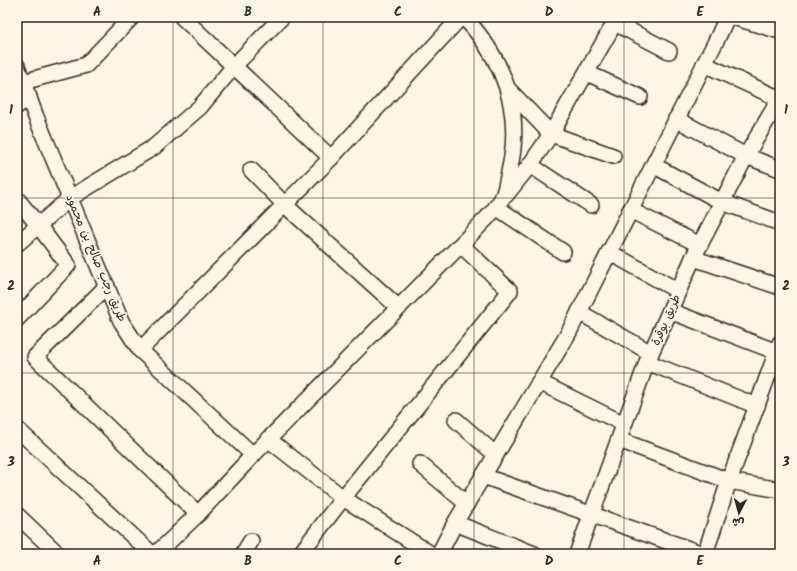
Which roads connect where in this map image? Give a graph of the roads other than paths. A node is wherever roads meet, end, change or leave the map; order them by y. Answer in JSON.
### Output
{"nodes":[{"id":1,"x":132,"y":17,"type":"edge"},
{"id":2,"x":182,"y":17,"type":"edge"},
{"id":3,"x":282,"y":17,"type":"edge"},
{"id":4,"x":727,"y":17,"type":"edge"},
{"id":5,"x":732,"y":17,"type":"edge"},
{"id":6,"x":469,"y":19,"type":"edge"},
{"id":7,"x":617,"y":20,"type":"edge"},
{"id":8,"x":780,"y":31,"type":"edge"},
{"id":9,"x":669,"y":51,"type":"dead end"},
{"id":10,"x":704,"y":64,"type":"junction"},
{"id":11,"x":17,"y":66,"type":"edge"},
{"id":12,"x":234,"y":66,"type":"junction"},
{"id":13,"x":587,"y":73,"type":"junction"},
{"id":14,"x":23,"y":82,"type":"junction"},
{"id":15,"x":508,"y":88,"type":"junction"},
{"id":16,"x":29,"y":97,"type":"junction"},
{"id":17,"x":640,"y":97,"type":"dead end"},
{"id":18,"x":780,"y":98,"type":"edge"},
{"id":19,"x":17,"y":106,"type":"edge"},
{"id":20,"x":676,"y":119,"type":"junction"},
{"id":21,"x":551,"y":134,"type":"junction"},
{"id":22,"x":613,"y":156,"type":"dead end"},
{"id":23,"x":746,"y":156,"type":"junction"},
{"id":24,"x":331,"y":158,"type":"junction"},
{"id":25,"x":530,"y":165,"type":"junction"},
{"id":26,"x":653,"y":165,"type":"junction"},
{"id":27,"x":780,"y":169,"type":"edge"},
{"id":28,"x":251,"y":170,"type":"dead end"},
{"id":29,"x":70,"y":198,"type":"junction"},
{"id":30,"x":17,"y":199,"type":"edge"},
{"id":31,"x":499,"y":202,"type":"junction"},
{"id":32,"x":722,"y":202,"type":"junction"},
{"id":33,"x":285,"y":205,"type":"junction"},
{"id":34,"x":591,"y":205,"type":"dead end"},
{"id":35,"x":630,"y":210,"type":"junction"},
{"id":36,"x":780,"y":223,"type":"edge"},
{"id":37,"x":38,"y":225,"type":"junction"},
{"id":38,"x":17,"y":244,"type":"edge"},
{"id":39,"x":461,"y":245,"type":"junction"},
{"id":40,"x":700,"y":245,"type":"junction"},
{"id":41,"x":563,"y":252,"type":"dead end"},
{"id":42,"x":609,"y":252,"type":"junction"},
{"id":43,"x":693,"y":258,"type":"junction"},
{"id":44,"x":107,"y":286,"type":"junction"},
{"id":45,"x":780,"y":287,"type":"edge"},
{"id":46,"x":678,"y":291,"type":"junction"},
{"id":47,"x":399,"y":308,"type":"junction"},
{"id":48,"x":670,"y":311,"type":"junction"},
{"id":49,"x":579,"y":312,"type":"junction"},
{"id":50,"x":17,"y":319,"type":"edge"},
{"id":51,"x":778,"y":347,"type":"edge"},
{"id":52,"x":140,"y":350,"type":"junction"},
{"id":53,"x":649,"y":358,"type":"junction"},
{"id":54,"x":539,"y":382,"type":"junction"},
{"id":55,"x":757,"y":406,"type":"junction"},
{"id":56,"x":456,"y":420,"type":"dead end"},
{"id":57,"x":624,"y":424,"type":"junction"},
{"id":58,"x":17,"y":429,"type":"edge"},
{"id":59,"x":268,"y":439,"type":"junction"},
{"id":60,"x":619,"y":440,"type":"junction"},
{"id":61,"x":496,"y":454,"type":"junction"},
{"id":62,"x":253,"y":455,"type":"junction"},
{"id":63,"x":420,"y":464,"type":"dead end"},
{"id":64,"x":483,"y":476,"type":"junction"},
{"id":65,"x":729,"y":481,"type":"junction"},
{"id":66,"x":780,"y":490,"type":"edge"},
{"id":67,"x":343,"y":498,"type":"junction"},
{"id":68,"x":467,"y":504,"type":"junction"},
{"id":69,"x":198,"y":514,"type":"junction"},
{"id":70,"x":17,"y":515,"type":"edge"},
{"id":71,"x":591,"y":515,"type":"junction"},
{"id":72,"x":455,"y":523,"type":"junction"},
{"id":73,"x":58,"y":554,"type":"edge"},
{"id":74,"x":152,"y":554,"type":"edge"},
{"id":75,"x":156,"y":554,"type":"edge"},
{"id":76,"x":300,"y":554,"type":"edge"},
{"id":77,"x":431,"y":554,"type":"edge"},
{"id":78,"x":439,"y":554,"type":"edge"},
{"id":79,"x":534,"y":554,"type":"edge"},
{"id":80,"x":577,"y":554,"type":"edge"},
{"id":81,"x":704,"y":554,"type":"edge"}],
"edges":[{"from":1,"to":14,"type":"street"},
{"from":2,"to":12,"type":"street"},
{"from":3,"to":12,"type":"street"},
{"from":4,"to":10,"type":"street"},
{"from":5,"to":8,"type":"street"},
{"from":6,"to":15,"type":"street"},
{"from":6,"to":24,"type":"street"},
{"from":7,"to":9,"type":"street"},
{"from":7,"to":13,"type":"street"},
{"from":10,"to":18,"type":"street"},
{"from":10,"to":20,"type":"street"},
{"from":11,"to":14,"type":"street","name":"طريق رجب صالح بن محمود"},
{"from":12,"to":24,"type":"street"},
{"from":12,"to":29,"type":"street"},
{"from":13,"to":17,"type":"street"},
{"from":13,"to":21,"type":"street"},
{"from":14,"to":16,"type":"street","name":"طريق رجب صالح بن محمود"},
{"from":15,"to":21,"type":"street"},
{"from":15,"to":31,"type":"street"},
{"from":16,"to":19,"type":"street"},
{"from":16,"to":29,"type":"street","name":"طريق رجب صالح بن محمود"},
{"from":18,"to":23,"type":"street","name":"طريق بوقرة"},
{"from":20,"to":23,"type":"street"},
{"from":20,"to":26,"type":"street"},
{"from":21,"to":22,"type":"street"},
{"from":21,"to":25,"type":"street"},
{"from":23,"to":27,"type":"street"},
{"from":23,"to":32,"type":"street","name":"طريق بوقرة"},
{"from":24,"to":33,"type":"street"},
{"from":25,"to":31,"type":"street"},
{"from":25,"to":34,"type":"street"},
{"from":26,"to":32,"type":"street"},
{"from":26,"to":35,"type":"street"},
{"from":28,"to":33,"type":"street"},
{"from":29,"to":37,"type":"street"},
{"from":29,"to":44,"type":"street","name":"طريق رجب صالح بن محمود"},
{"from":30,"to":37,"type":"street"},
{"from":31,"to":39,"type":"street"},
{"from":31,"to":41,"type":"street"},
{"from":32,"to":36,"type":"street"},
{"from":32,"to":40,"type":"street","name":"طريق بوقرة"},
{"from":33,"to":47,"type":"street"},
{"from":33,"to":52,"type":"street"},
{"from":35,"to":40,"type":"street"},
{"from":35,"to":42,"type":"street"},
{"from":37,"to":38,"type":"street"},
{"from":37,"to":50,"type":"street"},
{"from":39,"to":47,"type":"street"},
{"from":39,"to":67,"type":"street"},
{"from":40,"to":43,"type":"street","name":"طريق بوقرة"},
{"from":42,"to":46,"type":"street"},
{"from":42,"to":49,"type":"street"},
{"from":43,"to":45,"type":"street"},
{"from":43,"to":46,"type":"street","name":"طريق بوقرة"},
{"from":44,"to":52,"type":"street","name":"طريق رجب صالح بن محمود"},
{"from":44,"to":69,"type":"street"},
{"from":46,"to":48,"type":"street","name":"طريق بوقرة"},
{"from":47,"to":59,"type":"street"},
{"from":48,"to":51,"type":"street"},
{"from":48,"to":53,"type":"street","name":"طريق بوقرة"},
{"from":49,"to":53,"type":"street"},
{"from":49,"to":54,"type":"street"},
{"from":51,"to":55,"type":"street"},
{"from":52,"to":62,"type":"street","name":"طريق رجب صالح بن محمود"},
{"from":53,"to":55,"type":"street"},
{"from":53,"to":57,"type":"street","name":"طريق بوقرة"},
{"from":54,"to":57,"type":"street"},
{"from":54,"to":61,"type":"street"},
{"from":55,"to":65,"type":"street"},
{"from":56,"to":61,"type":"street"},
{"from":57,"to":60,"type":"street","name":"طريق بوقرة"},
{"from":58,"to":74,"type":"street"},
{"from":59,"to":62,"type":"street"},
{"from":59,"to":67,"type":"street"},
{"from":60,"to":65,"type":"street"},
{"from":60,"to":71,"type":"street","name":"طريق بوقرة"},
{"from":61,"to":64,"type":"street"},
{"from":62,"to":69,"type":"street"},
{"from":63,"to":68,"type":"street"},
{"from":64,"to":68,"type":"street"},
{"from":64,"to":71,"type":"street"},
{"from":65,"to":66,"type":"street"},
{"from":65,"to":81,"type":"street"},
{"from":67,"to":76,"type":"street"},
{"from":67,"to":77,"type":"street"},
{"from":68,"to":72,"type":"street"},
{"from":69,"to":75,"type":"street"},
{"from":70,"to":73,"type":"street"},
{"from":71,"to":80,"type":"street","name":"طريق بوقرة"},
{"from":71,"to":81,"type":"street"},
{"from":72,"to":78,"type":"street"},
{"from":72,"to":79,"type":"street"}]}
